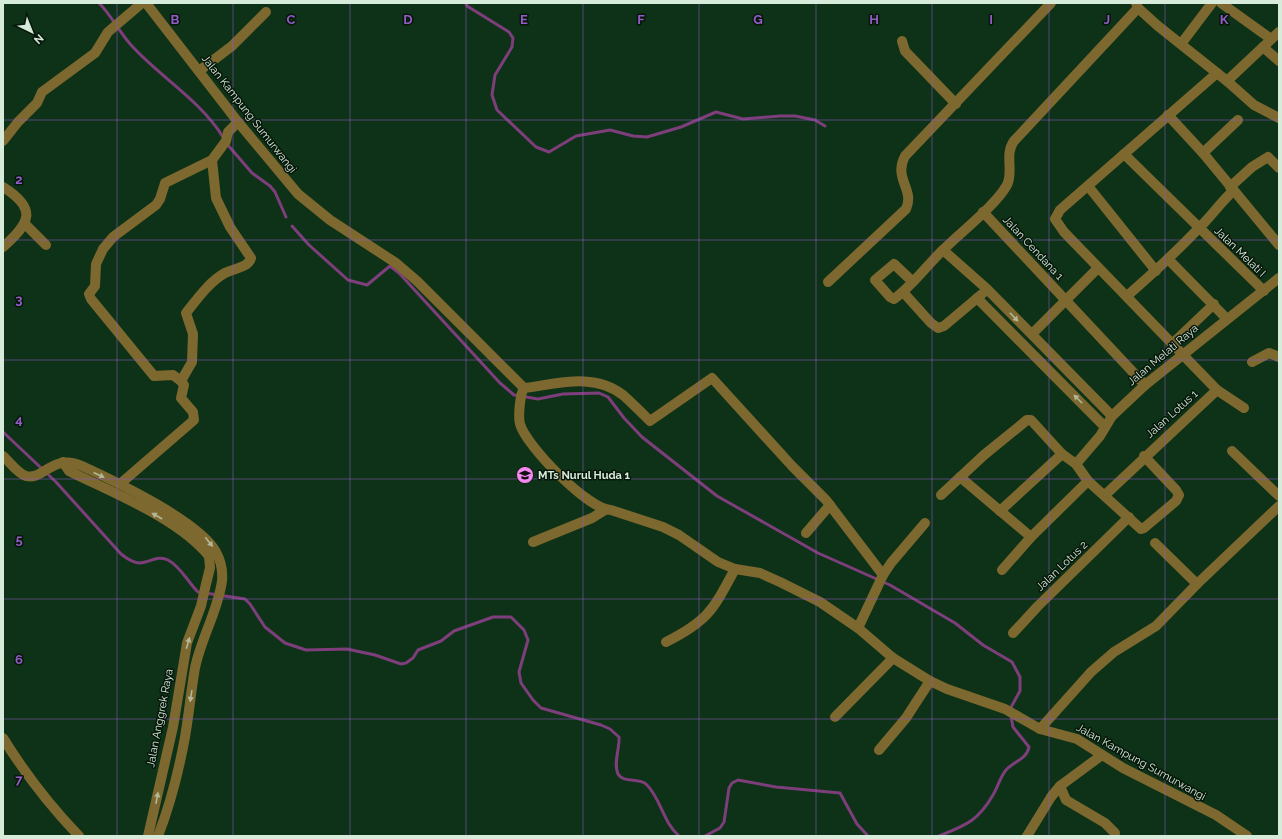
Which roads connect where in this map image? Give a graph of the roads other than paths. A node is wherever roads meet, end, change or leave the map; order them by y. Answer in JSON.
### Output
{"nodes":[{"id":1,"x":142,"y":3,"type":"edge"},
{"id":2,"x":146,"y":3,"type":"edge"},
{"id":3,"x":1051,"y":3,"type":"edge"},
{"id":4,"x":1212,"y":3,"type":"edge"},
{"id":5,"x":1221,"y":3,"type":"edge"},
{"id":6,"x":1137,"y":5,"type":"edge"},
{"id":7,"x":266,"y":12,"type":"dead end"},
{"id":8,"x":1279,"y":32,"type":"edge"},
{"id":9,"x":1271,"y":39,"type":"junction"},
{"id":10,"x":902,"y":41,"type":"dead end"},
{"id":11,"x":1181,"y":44,"type":"junction"},
{"id":12,"x":1263,"y":47,"type":"junction"},
{"id":13,"x":1279,"y":61,"type":"edge"},
{"id":14,"x":200,"y":71,"type":"junction"},
{"id":15,"x":1217,"y":73,"type":"junction"},
{"id":16,"x":1227,"y":81,"type":"junction"},
{"id":17,"x":956,"y":104,"type":"junction"},
{"id":18,"x":1168,"y":115,"type":"junction"},
{"id":19,"x":1279,"y":118,"type":"edge"},
{"id":20,"x":1238,"y":120,"type":"dead end"},
{"id":21,"x":238,"y":122,"type":"junction"},
{"id":22,"x":3,"y":141,"type":"edge"},
{"id":23,"x":1203,"y":152,"type":"junction"},
{"id":24,"x":1124,"y":154,"type":"junction"},
{"id":25,"x":212,"y":160,"type":"junction"},
{"id":26,"x":1279,"y":168,"type":"edge"},
{"id":27,"x":1088,"y":186,"type":"junction"},
{"id":28,"x":3,"y":187,"type":"edge"},
{"id":29,"x":1231,"y":189,"type":"junction"},
{"id":30,"x":983,"y":212,"type":"junction"},
{"id":31,"x":25,"y":224,"type":"junction"},
{"id":32,"x":1199,"y":229,"type":"junction"},
{"id":33,"x":46,"y":245,"type":"dead end"},
{"id":34,"x":1279,"y":245,"type":"edge"},
{"id":35,"x":3,"y":247,"type":"edge"},
{"id":36,"x":943,"y":250,"type":"junction"},
{"id":37,"x":1168,"y":259,"type":"junction"},
{"id":38,"x":1098,"y":268,"type":"junction"},
{"id":39,"x":1156,"y":271,"type":"junction"},
{"id":40,"x":1279,"y":278,"type":"edge"},
{"id":41,"x":828,"y":282,"type":"dead end"},
{"id":42,"x":913,"y":282,"type":"junction"},
{"id":43,"x":987,"y":289,"type":"junction"},
{"id":44,"x":1264,"y":291,"type":"junction"},
{"id":45,"x":903,"y":292,"type":"junction"},
{"id":46,"x":1127,"y":296,"type":"junction"},
{"id":47,"x":977,"y":298,"type":"junction"},
{"id":48,"x":1065,"y":301,"type":"junction"},
{"id":49,"x":1214,"y":304,"type":"junction"},
{"id":50,"x":1227,"y":319,"type":"junction"},
{"id":51,"x":1032,"y":334,"type":"junction"},
{"id":52,"x":1172,"y":344,"type":"junction"},
{"id":53,"x":1051,"y":354,"type":"junction"},
{"id":54,"x":1182,"y":355,"type":"junction"},
{"id":55,"x":1279,"y":357,"type":"edge"},
{"id":56,"x":1252,"y":362,"type":"dead end"},
{"id":57,"x":1042,"y":363,"type":"junction"},
{"id":58,"x":181,"y":381,"type":"junction"},
{"id":59,"x":1145,"y":385,"type":"junction"},
{"id":60,"x":523,"y":390,"type":"junction"},
{"id":61,"x":1217,"y":390,"type":"junction"},
{"id":62,"x":1244,"y":408,"type":"dead end"},
{"id":63,"x":1112,"y":416,"type":"junction"},
{"id":64,"x":1105,"y":426,"type":"junction"},
{"id":65,"x":1232,"y":451,"type":"dead end"},
{"id":66,"x":1062,"y":454,"type":"junction"},
{"id":67,"x":3,"y":456,"type":"edge"},
{"id":68,"x":1144,"y":456,"type":"junction"},
{"id":69,"x":63,"y":462,"type":"junction"},
{"id":70,"x":1076,"y":464,"type":"junction"},
{"id":71,"x":960,"y":477,"type":"junction"},
{"id":72,"x":1088,"y":481,"type":"junction"},
{"id":73,"x":120,"y":484,"type":"junction"},
{"id":74,"x":1105,"y":494,"type":"junction"},
{"id":75,"x":941,"y":495,"type":"dead end"},
{"id":76,"x":1279,"y":496,"type":"edge"},
{"id":77,"x":830,"y":505,"type":"junction"},
{"id":78,"x":1279,"y":506,"type":"edge"},
{"id":79,"x":605,"y":510,"type":"junction"},
{"id":80,"x":1000,"y":510,"type":"junction"},
{"id":81,"x":1129,"y":518,"type":"junction"},
{"id":82,"x":924,"y":523,"type":"dead end"},
{"id":83,"x":806,"y":534,"type":"dead end"},
{"id":84,"x":1031,"y":537,"type":"junction"},
{"id":85,"x":533,"y":542,"type":"dead end"},
{"id":86,"x":1155,"y":543,"type":"dead end"},
{"id":87,"x":735,"y":570,"type":"junction"},
{"id":88,"x":1002,"y":570,"type":"dead end"},
{"id":89,"x":881,"y":580,"type":"junction"},
{"id":90,"x":1196,"y":584,"type":"junction"},
{"id":91,"x":205,"y":587,"type":"junction"},
{"id":92,"x":220,"y":589,"type":"junction"},
{"id":93,"x":858,"y":628,"type":"junction"},
{"id":94,"x":1013,"y":633,"type":"dead end"},
{"id":95,"x":666,"y":642,"type":"dead end"},
{"id":96,"x":893,"y":658,"type":"junction"},
{"id":97,"x":183,"y":666,"type":"junction"},
{"id":98,"x":196,"y":666,"type":"junction"},
{"id":99,"x":930,"y":681,"type":"junction"},
{"id":100,"x":835,"y":717,"type":"dead end"},
{"id":101,"x":1040,"y":729,"type":"junction"},
{"id":102,"x":3,"y":738,"type":"edge"},
{"id":103,"x":879,"y":750,"type":"dead end"},
{"id":104,"x":1102,"y":755,"type":"junction"},
{"id":105,"x":1060,"y":786,"type":"junction"},
{"id":106,"x":1116,"y":833,"type":"dead end"},
{"id":107,"x":79,"y":836,"type":"edge"},
{"id":108,"x":148,"y":836,"type":"edge"},
{"id":109,"x":158,"y":836,"type":"edge"},
{"id":110,"x":1027,"y":836,"type":"edge"},
{"id":111,"x":1247,"y":836,"type":"edge"}],
"edges":[{"from":1,"to":22,"type":"street"},
{"from":2,"to":14,"type":"street","name":"Jalan Kampung Sumurwangi"},
{"from":3,"to":17,"type":"street"},
{"from":4,"to":11,"type":"street"},
{"from":5,"to":9,"type":"street"},
{"from":6,"to":11,"type":"street"},
{"from":6,"to":30,"type":"street"},
{"from":7,"to":14,"type":"street"},
{"from":8,"to":9,"type":"street"},
{"from":9,"to":12,"type":"street"},
{"from":10,"to":17,"type":"street"},
{"from":11,"to":15,"type":"street"},
{"from":12,"to":13,"type":"street"},
{"from":12,"to":16,"type":"street"},
{"from":14,"to":21,"type":"street","name":"Jalan Kampung Sumurwangi"},
{"from":15,"to":16,"type":"street"},
{"from":15,"to":18,"type":"street"},
{"from":16,"to":19,"type":"street"},
{"from":17,"to":41,"type":"street"},
{"from":18,"to":23,"type":"street"},
{"from":18,"to":24,"type":"street"},
{"from":20,"to":23,"type":"street"},
{"from":21,"to":25,"type":"street"},
{"from":21,"to":60,"type":"street","name":"Jalan Kampung Sumurwangi"},
{"from":23,"to":29,"type":"street"},
{"from":24,"to":27,"type":"street"},
{"from":24,"to":32,"type":"street","name":"Jalan Melati I"},
{"from":25,"to":58,"type":"street"},
{"from":25,"to":58,"type":"street"},
{"from":26,"to":29,"type":"street"},
{"from":27,"to":38,"type":"street"},
{"from":27,"to":39,"type":"street"},
{"from":28,"to":31,"type":"street"},
{"from":29,"to":32,"type":"street"},
{"from":29,"to":34,"type":"street"},
{"from":30,"to":36,"type":"street"},
{"from":30,"to":48,"type":"street","name":"Jalan Cendana 1"},
{"from":31,"to":33,"type":"street"},
{"from":31,"to":35,"type":"street"},
{"from":32,"to":37,"type":"street"},
{"from":32,"to":44,"type":"street","name":"Jalan Melati I"},
{"from":36,"to":42,"type":"street"},
{"from":36,"to":43,"type":"street"},
{"from":37,"to":39,"type":"street"},
{"from":37,"to":49,"type":"street"},
{"from":38,"to":46,"type":"street"},
{"from":38,"to":48,"type":"street"},
{"from":39,"to":46,"type":"street"},
{"from":40,"to":44,"type":"street","name":"Jalan Melati Raya"},
{"from":42,"to":45,"type":"street"},
{"from":42,"to":45,"type":"street"},
{"from":43,"to":47,"type":"street"},
{"from":43,"to":51,"type":"street","one_way":true},
{"from":44,"to":50,"type":"street","name":"Jalan Melati Raya"},
{"from":45,"to":47,"type":"street"},
{"from":46,"to":52,"type":"street"},
{"from":47,"to":57,"type":"street"},
{"from":48,"to":51,"type":"street"},
{"from":48,"to":59,"type":"street","name":"Jalan Cendana 1"},
{"from":49,"to":50,"type":"street"},
{"from":49,"to":52,"type":"street"},
{"from":50,"to":54,"type":"street","name":"Jalan Melati Raya"},
{"from":51,"to":53,"type":"street"},
{"from":52,"to":54,"type":"street"},
{"from":53,"to":57,"type":"street"},
{"from":53,"to":63,"type":"street"},
{"from":54,"to":59,"type":"street","name":"Jalan Melati Raya"},
{"from":54,"to":61,"type":"street"},
{"from":55,"to":56,"type":"street"},
{"from":64,"to":57,"type":"street","one_way":true},
{"from":58,"to":73,"type":"street"},
{"from":59,"to":63,"type":"street","name":"Jalan Melati Raya"},
{"from":60,"to":77,"type":"street"},
{"from":60,"to":79,"type":"street","name":"Jalan Kampung Sumurwangi"},
{"from":61,"to":62,"type":"street"},
{"from":61,"to":68,"type":"street","name":"Jalan Lotus 1"},
{"from":63,"to":64,"type":"street","name":"Jalan Melati Raya"},
{"from":64,"to":70,"type":"street","name":"Jalan Melati Raya"},
{"from":65,"to":76,"type":"street"},
{"from":66,"to":70,"type":"street"},
{"from":66,"to":71,"type":"street"},
{"from":66,"to":80,"type":"street"},
{"from":67,"to":69,"type":"street"},
{"from":68,"to":74,"type":"street","name":"Jalan Lotus 1"},
{"from":68,"to":81,"type":"street"},
{"from":69,"to":73,"type":"street","one_way":true},
{"from":91,"to":69,"type":"street","name":"Jalan Anggrek Raya","one_way":true},
{"from":70,"to":72,"type":"street"},
{"from":71,"to":75,"type":"street"},
{"from":71,"to":80,"type":"street"},
{"from":72,"to":74,"type":"street"},
{"from":72,"to":84,"type":"street"},
{"from":73,"to":92,"type":"street","one_way":true},
{"from":74,"to":81,"type":"street"},
{"from":77,"to":83,"type":"street"},
{"from":77,"to":89,"type":"street"},
{"from":78,"to":90,"type":"street"},
{"from":79,"to":85,"type":"street"},
{"from":79,"to":87,"type":"street","name":"Jalan Kampung Sumurwangi"},
{"from":80,"to":84,"type":"street"},
{"from":81,"to":94,"type":"street","name":"Jalan Lotus 2"},
{"from":82,"to":89,"type":"street"},
{"from":84,"to":88,"type":"street"},
{"from":86,"to":90,"type":"street"},
{"from":87,"to":93,"type":"street","name":"Jalan Kampung Sumurwangi"},
{"from":87,"to":95,"type":"street"},
{"from":89,"to":93,"type":"street"},
{"from":90,"to":101,"type":"street"},
{"from":91,"to":92,"type":"street"},
{"from":97,"to":91,"type":"street","name":"Jalan Anggrek Raya","one_way":true},
{"from":92,"to":98,"type":"street"},
{"from":93,"to":96,"type":"street","name":"Jalan Kampung Sumurwangi"},
{"from":96,"to":99,"type":"street","name":"Jalan Kampung Sumurwangi"},
{"from":96,"to":100,"type":"street"},
{"from":97,"to":98,"type":"street"},
{"from":108,"to":97,"type":"street","name":"Jalan Anggrek Raya","one_way":true},
{"from":98,"to":109,"type":"street","one_way":true},
{"from":99,"to":101,"type":"street","name":"Jalan Kampung Sumurwangi"},
{"from":99,"to":103,"type":"street"},
{"from":101,"to":104,"type":"street","name":"Jalan Kampung Sumurwangi"},
{"from":102,"to":107,"type":"street"},
{"from":104,"to":105,"type":"street"},
{"from":104,"to":111,"type":"street","name":"Jalan Kampung Sumurwangi"},
{"from":105,"to":106,"type":"street"},
{"from":105,"to":110,"type":"street"}]}
